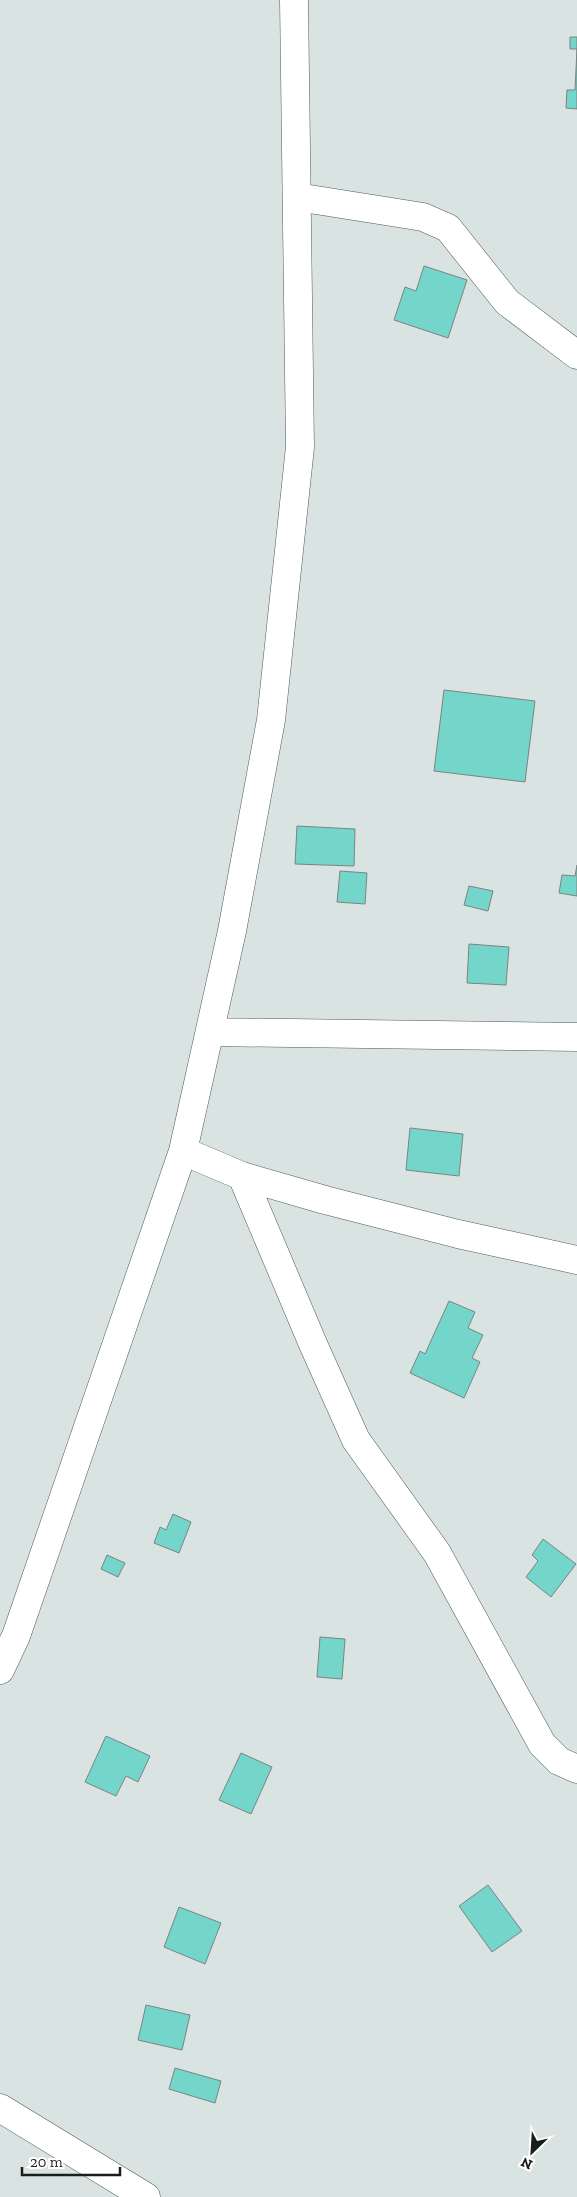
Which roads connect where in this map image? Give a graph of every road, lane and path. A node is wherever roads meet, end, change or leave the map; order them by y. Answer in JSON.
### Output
{"nodes":[{"id":1,"x":294,"y":0,"type":"edge"},
{"id":2,"x":298,"y":197,"type":"junction"},
{"id":3,"x":577,"y":355,"type":"edge"},
{"id":4,"x":210,"y":1032,"type":"junction"},
{"id":5,"x":577,"y":1037,"type":"edge"},
{"id":6,"x":183,"y":1151,"type":"junction"},
{"id":7,"x":242,"y":1176,"type":"junction"},
{"id":8,"x":577,"y":1260,"type":"edge"},
{"id":9,"x":0,"y":1670,"type":"edge"},
{"id":10,"x":577,"y":1769,"type":"edge"},
{"id":11,"x":0,"y":2108,"type":"edge"},
{"id":12,"x":146,"y":2197,"type":"edge"}],
"edges":[{"from":1,"to":2,"type":"street"},
{"from":2,"to":3,"type":"street"},
{"from":2,"to":4,"type":"street"},
{"from":4,"to":5,"type":"street"},
{"from":4,"to":6,"type":"street"},
{"from":6,"to":7,"type":"street"},
{"from":6,"to":9,"type":"street"},
{"from":7,"to":8,"type":"street"},
{"from":7,"to":10,"type":"street"},
{"from":11,"to":12,"type":"street"}]}
